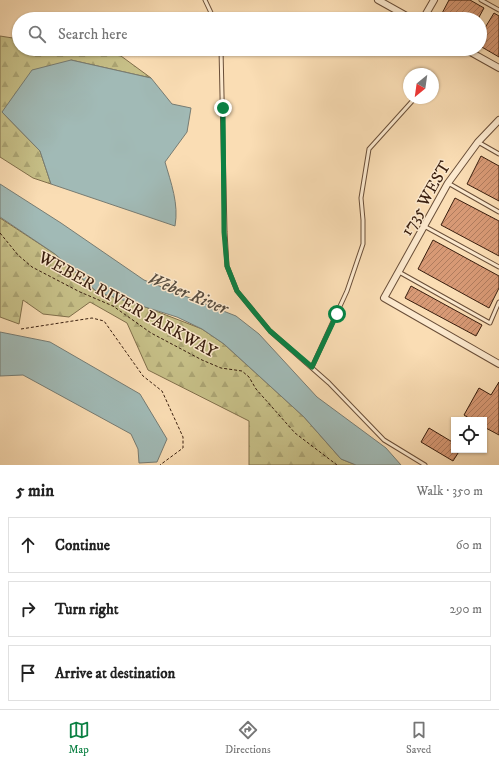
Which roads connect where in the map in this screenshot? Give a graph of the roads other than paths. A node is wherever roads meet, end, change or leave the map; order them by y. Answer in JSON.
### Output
{"nodes":[{"id":1,"x":205,"y":0,"type":"edge"},
{"id":2,"x":378,"y":0,"type":"edge"},
{"id":3,"x":434,"y":0,"type":"edge"},
{"id":4,"x":481,"y":0,"type":"edge"},
{"id":5,"x":499,"y":10,"type":"edge"},
{"id":6,"x":211,"y":12,"type":"edge"},
{"id":7,"x":399,"y":12,"type":"edge"},
{"id":8,"x":427,"y":12,"type":"edge"},
{"id":9,"x":221,"y":56,"type":"edge"},
{"id":10,"x":478,"y":56,"type":"edge"},
{"id":11,"x":499,"y":68,"type":"edge"},
{"id":12,"x":410,"y":104,"type":"edge"},
{"id":13,"x":499,"y":120,"type":"edge"},
{"id":14,"x":478,"y":142,"type":"junction"},
{"id":15,"x":499,"y":154,"type":"edge"},
{"id":16,"x":448,"y":183,"type":"junction"},
{"id":17,"x":499,"y":212,"type":"edge"},
{"id":18,"x":424,"y":226,"type":"junction"},
{"id":19,"x":499,"y":267,"type":"edge"},
{"id":20,"x":399,"y":272,"type":"junction"},
{"id":21,"x":499,"y":302,"type":"edge"},
{"id":22,"x":499,"y":364,"type":"edge"},
{"id":23,"x":312,"y":367,"type":"junction"},
{"id":24,"x":425,"y":465,"type":"edge"}],
"edges":[{"from":1,"to":6,"type":"lane"},
{"from":2,"to":7,"type":"street"},
{"from":3,"to":8,"type":"street"},
{"from":4,"to":5,"type":"lane"},
{"from":9,"to":23,"type":"lane"},
{"from":10,"to":11,"type":"street"},
{"from":12,"to":23,"type":"lane"},
{"from":13,"to":14,"type":"street","name":"1735 WEST"},
{"from":14,"to":15,"type":"lane"},
{"from":14,"to":16,"type":"street","name":"1735 WEST"},
{"from":16,"to":17,"type":"lane"},
{"from":16,"to":18,"type":"street","name":"1735 WEST"},
{"from":18,"to":19,"type":"lane"},
{"from":18,"to":20,"type":"street","name":"1735 WEST"},
{"from":20,"to":21,"type":"lane"},
{"from":20,"to":22,"type":"street","name":"1735 WEST"},
{"from":23,"to":24,"type":"lane"}]}
